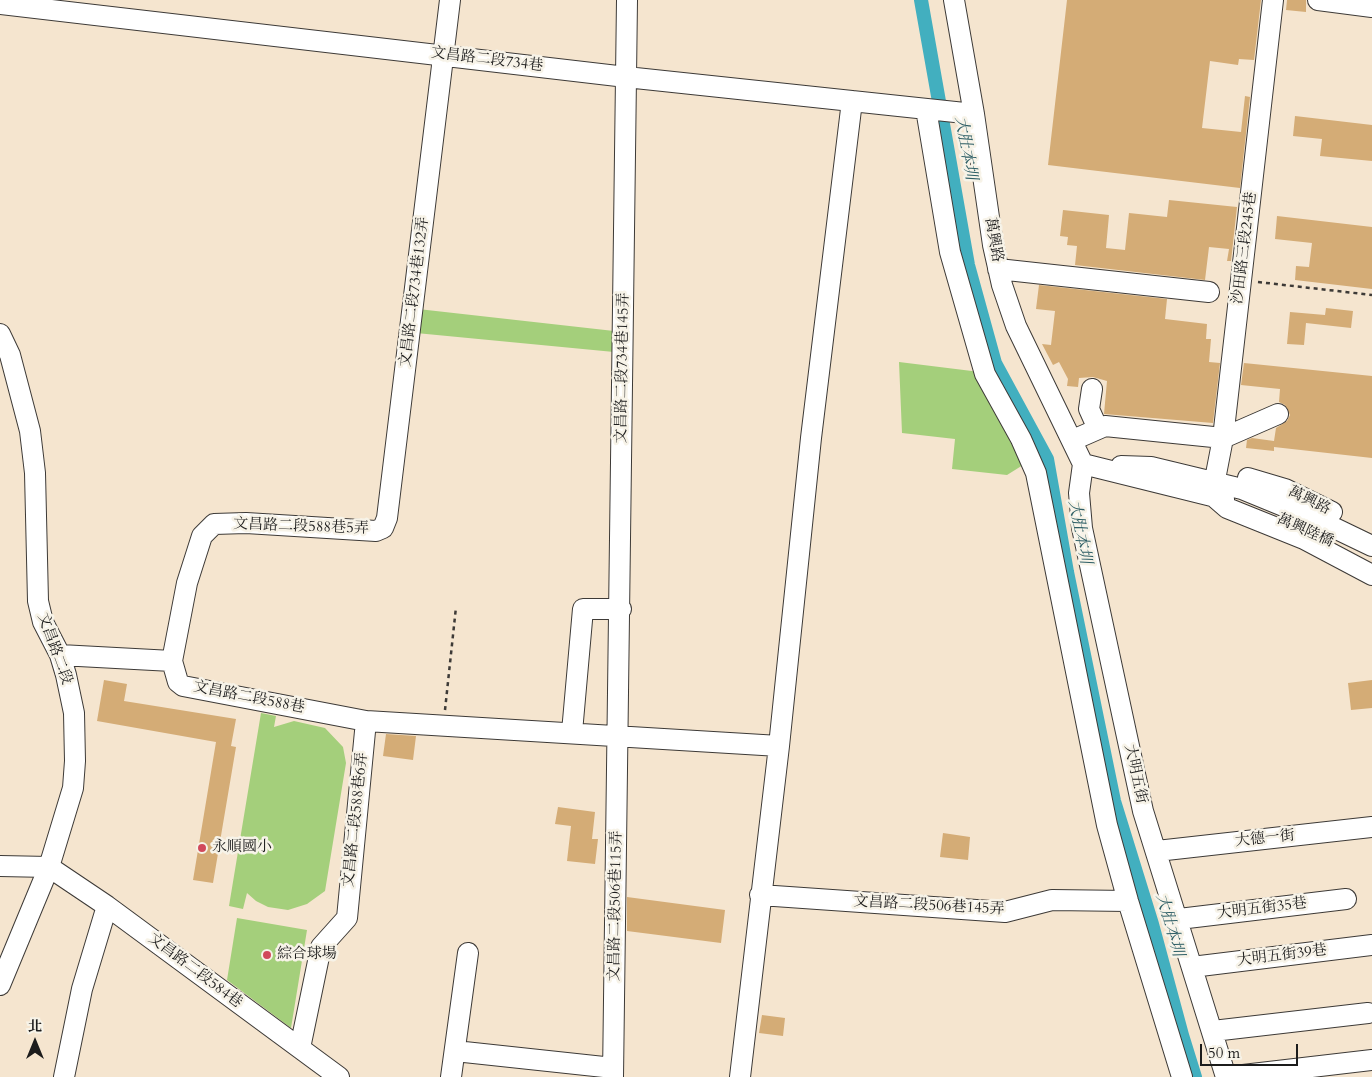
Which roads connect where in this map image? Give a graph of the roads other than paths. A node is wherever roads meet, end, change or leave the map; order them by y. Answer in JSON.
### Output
{"nodes":[{"id":1,"x":450,"y":0,"type":"edge"},
{"id":2,"x":627,"y":0,"type":"edge"},
{"id":3,"x":954,"y":0,"type":"edge"},
{"id":4,"x":1274,"y":0,"type":"edge"},
{"id":5,"x":1318,"y":0,"type":"edge"},
{"id":6,"x":32,"y":3,"type":"edge"},
{"id":7,"x":0,"y":4,"type":"edge"},
{"id":8,"x":1372,"y":7,"type":"edge"},
{"id":9,"x":443,"y":55,"type":"junction"},
{"id":10,"x":626,"y":77,"type":"junction"},
{"id":11,"x":852,"y":101,"type":"junction"},
{"id":12,"x":926,"y":109,"type":"junction"},
{"id":13,"x":974,"y":114,"type":"junction"},
{"id":14,"x":998,"y":269,"type":"junction"},
{"id":15,"x":1209,"y":292,"type":"dead end"},
{"id":16,"x":0,"y":334,"type":"edge"},
{"id":17,"x":1092,"y":389,"type":"dead end"},
{"id":18,"x":1278,"y":414,"type":"dead end"},
{"id":19,"x":1098,"y":429,"type":"junction"},
{"id":20,"x":1223,"y":438,"type":"junction"},
{"id":21,"x":1073,"y":440,"type":"junction"},
{"id":22,"x":1083,"y":464,"type":"junction"},
{"id":23,"x":1214,"y":488,"type":"junction"},
{"id":24,"x":1239,"y":496,"type":"junction"},
{"id":25,"x":384,"y":528,"type":"joint"},
{"id":26,"x":1372,"y":532,"type":"edge"},
{"id":27,"x":1372,"y":546,"type":"edge"},
{"id":28,"x":1372,"y":563,"type":"edge"},
{"id":29,"x":1372,"y":575,"type":"edge"},
{"id":30,"x":621,"y":609,"type":"junction"},
{"id":31,"x":60,"y":655,"type":"junction"},
{"id":32,"x":172,"y":661,"type":"junction"},
{"id":33,"x":366,"y":721,"type":"junction"},
{"id":34,"x":572,"y":732,"type":"junction"},
{"id":35,"x":619,"y":735,"type":"junction"},
{"id":36,"x":779,"y":746,"type":"junction"},
{"id":37,"x":1372,"y":827,"type":"edge"},
{"id":38,"x":1157,"y":851,"type":"junction"},
{"id":39,"x":0,"y":866,"type":"edge"},
{"id":40,"x":49,"y":867,"type":"junction"},
{"id":41,"x":760,"y":896,"type":"junction"},
{"id":42,"x":1346,"y":899,"type":"dead end"},
{"id":43,"x":1128,"y":901,"type":"junction"},
{"id":44,"x":107,"y":906,"type":"junction"},
{"id":45,"x":1178,"y":919,"type":"junction"},
{"id":46,"x":1372,"y":945,"type":"edge"},
{"id":47,"x":468,"y":953,"type":"dead end"},
{"id":48,"x":1192,"y":967,"type":"junction"},
{"id":49,"x":0,"y":985,"type":"edge"},
{"id":50,"x":1368,"y":1013,"type":"dead end"},
{"id":51,"x":1213,"y":1031,"type":"junction"},
{"id":52,"x":300,"y":1048,"type":"junction"},
{"id":53,"x":455,"y":1051,"type":"junction"},
{"id":54,"x":1360,"y":1067,"type":"edge"},
{"id":55,"x":613,"y":1072,"type":"edge"},
{"id":56,"x":330,"y":1073,"type":"edge"},
{"id":57,"x":1301,"y":1073,"type":"edge"},
{"id":58,"x":64,"y":1077,"type":"edge"},
{"id":59,"x":451,"y":1077,"type":"edge"},
{"id":60,"x":740,"y":1077,"type":"edge"},
{"id":61,"x":1182,"y":1077,"type":"edge"},
{"id":62,"x":1226,"y":1077,"type":"edge"}],
"edges":[{"from":1,"to":9,"type":"street","name":"文昌路二段734巷132弄"},
{"from":2,"to":10,"type":"street","name":"文昌路二段734巷145弄"},
{"from":3,"to":13,"type":"street","name":"萬興路"},
{"from":4,"to":20,"type":"street","name":"沙田路三段245巷"},
{"from":5,"to":8,"type":"street"},
{"from":6,"to":7,"type":"street","name":"文昌路二段734巷"},
{"from":6,"to":9,"type":"street","name":"文昌路二段734巷"},
{"from":9,"to":10,"type":"street","name":"文昌路二段734巷"},
{"from":9,"to":25,"type":"street","name":"文昌路二段734巷132弄"},
{"from":10,"to":11,"type":"street","name":"文昌路二段734巷"},
{"from":10,"to":30,"type":"street","name":"文昌路二段734巷145弄"},
{"from":11,"to":12,"type":"street","name":"文昌路二段734巷"},
{"from":11,"to":36,"type":"street"},
{"from":12,"to":13,"type":"street","name":"文昌路二段734巷"},
{"from":12,"to":43,"type":"street"},
{"from":13,"to":14,"type":"street","name":"萬興路"},
{"from":14,"to":15,"type":"street"},
{"from":14,"to":21,"type":"street","name":"萬興路"},
{"from":16,"to":31,"type":"street","name":"文昌路二段"},
{"from":17,"to":19,"type":"street"},
{"from":18,"to":20,"type":"street"},
{"from":19,"to":20,"type":"street"},
{"from":19,"to":21,"type":"street"},
{"from":20,"to":23,"type":"street","name":"沙田路三段245巷"},
{"from":21,"to":22,"type":"street","name":"萬興路"},
{"from":22,"to":23,"type":"street","name":"萬興路"},
{"from":22,"to":38,"type":"street","name":"大明五街"},
{"from":23,"to":24,"type":"street","name":"萬興路"},
{"from":23,"to":26,"type":"street","name":"萬興路"},
{"from":23,"to":29,"type":"street","name":"萬興路"},
{"from":24,"to":27,"type":"street","name":"萬興陸橋"},
{"from":24,"to":28,"type":"street","name":"萬興陸橋"},
{"from":25,"to":32,"type":"street","name":"文昌路二段588巷5弄"},
{"from":30,"to":34,"type":"street"},
{"from":30,"to":35,"type":"street","name":"文昌路二段734巷145弄"},
{"from":31,"to":32,"type":"street"},
{"from":31,"to":40,"type":"street","name":"文昌路二段"},
{"from":32,"to":33,"type":"street","name":"文昌路二段588巷"},
{"from":33,"to":34,"type":"street"},
{"from":33,"to":52,"type":"street","name":"文昌路二段588巷6弄"},
{"from":34,"to":35,"type":"street"},
{"from":35,"to":36,"type":"street"},
{"from":35,"to":55,"type":"street","name":"文昌路二段506巷115弄"},
{"from":36,"to":41,"type":"street"},
{"from":37,"to":38,"type":"street","name":"大德一街"},
{"from":38,"to":45,"type":"street","name":"大明五街"},
{"from":39,"to":40,"type":"street"},
{"from":40,"to":44,"type":"street","name":"文昌路二段584巷"},
{"from":40,"to":49,"type":"street","name":"文昌路二段"},
{"from":41,"to":43,"type":"street","name":"文昌路二段506巷145弄"},
{"from":41,"to":60,"type":"street"},
{"from":42,"to":45,"type":"street","name":"大明五街35巷"},
{"from":43,"to":61,"type":"street"},
{"from":44,"to":52,"type":"street","name":"文昌路二段584巷"},
{"from":44,"to":58,"type":"street"},
{"from":45,"to":48,"type":"street","name":"大明五街"},
{"from":46,"to":48,"type":"street","name":"大明五街39巷"},
{"from":47,"to":53,"type":"street"},
{"from":48,"to":51,"type":"street","name":"大明五街"},
{"from":50,"to":51,"type":"street"},
{"from":51,"to":62,"type":"street","name":"大明五街"},
{"from":52,"to":56,"type":"street","name":"文昌路二段584巷"},
{"from":53,"to":55,"type":"street"},
{"from":53,"to":59,"type":"street"},
{"from":54,"to":57,"type":"street"},
{"from":57,"to":62,"type":"street"}]}
